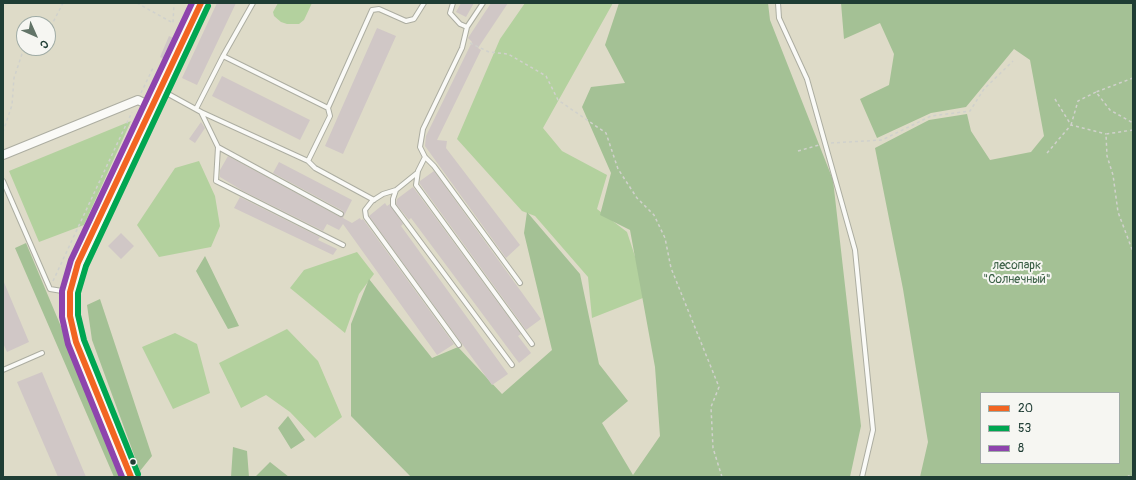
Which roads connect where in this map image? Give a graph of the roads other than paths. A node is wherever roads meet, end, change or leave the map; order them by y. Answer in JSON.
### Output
{"nodes":[{"id":1,"x":201,"y":3,"type":"edge"},
{"id":2,"x":253,"y":3,"type":"edge"},
{"id":3,"x":424,"y":3,"type":"edge"},
{"id":4,"x":452,"y":3,"type":"edge"},
{"id":5,"x":483,"y":3,"type":"edge"},
{"id":6,"x":778,"y":3,"type":"edge"},
{"id":7,"x":467,"y":27,"type":"junction"},
{"id":8,"x":222,"y":56,"type":"junction"},
{"id":9,"x":160,"y":90,"type":"junction"},
{"id":10,"x":152,"y":107,"type":"junction"},
{"id":11,"x":328,"y":108,"type":"junction"},
{"id":12,"x":196,"y":109,"type":"junction"},
{"id":13,"x":201,"y":112,"type":"junction"},
{"id":14,"x":218,"y":147,"type":"junction"},
{"id":15,"x":3,"y":155,"type":"edge"},
{"id":16,"x":425,"y":157,"type":"junction"},
{"id":17,"x":308,"y":161,"type":"junction"},
{"id":18,"x":417,"y":173,"type":"junction"},
{"id":19,"x":3,"y":181,"type":"edge"},
{"id":20,"x":396,"y":190,"type":"junction"},
{"id":21,"x":374,"y":200,"type":"junction"},
{"id":22,"x":341,"y":214,"type":"dead end"},
{"id":23,"x":343,"y":245,"type":"dead end"},
{"id":24,"x":520,"y":283,"type":"dead end"},
{"id":25,"x":70,"y":292,"type":"junction"},
{"id":26,"x":532,"y":344,"type":"dead end"},
{"id":27,"x":459,"y":345,"type":"dead end"},
{"id":28,"x":42,"y":353,"type":"dead end"},
{"id":29,"x":512,"y":365,"type":"dead end"},
{"id":30,"x":3,"y":370,"type":"edge"},
{"id":31,"x":131,"y":477,"type":"edge"},
{"id":32,"x":862,"y":477,"type":"edge"}],
"edges":[{"from":1,"to":9,"type":"main road"},
{"from":2,"to":8,"type":"lane"},
{"from":3,"to":11,"type":"lane"},
{"from":4,"to":7,"type":"lane"},
{"from":5,"to":7,"type":"lane"},
{"from":6,"to":32,"type":"lane"},
{"from":7,"to":16,"type":"lane"},
{"from":8,"to":11,"type":"lane"},
{"from":8,"to":12,"type":"lane"},
{"from":9,"to":10,"type":"main road"},
{"from":9,"to":12,"type":"lane"},
{"from":10,"to":15,"type":"street"},
{"from":10,"to":25,"type":"main road"},
{"from":11,"to":17,"type":"lane"},
{"from":12,"to":13,"type":"lane"},
{"from":13,"to":14,"type":"lane"},
{"from":13,"to":17,"type":"lane"},
{"from":14,"to":22,"type":"lane"},
{"from":14,"to":23,"type":"lane"},
{"from":16,"to":18,"type":"lane"},
{"from":16,"to":24,"type":"lane"},
{"from":17,"to":21,"type":"lane"},
{"from":18,"to":20,"type":"lane"},
{"from":18,"to":26,"type":"lane"},
{"from":19,"to":25,"type":"lane"},
{"from":20,"to":21,"type":"lane"},
{"from":20,"to":29,"type":"lane"},
{"from":21,"to":27,"type":"lane"},
{"from":25,"to":31,"type":"main road"},
{"from":28,"to":30,"type":"lane"}]}
